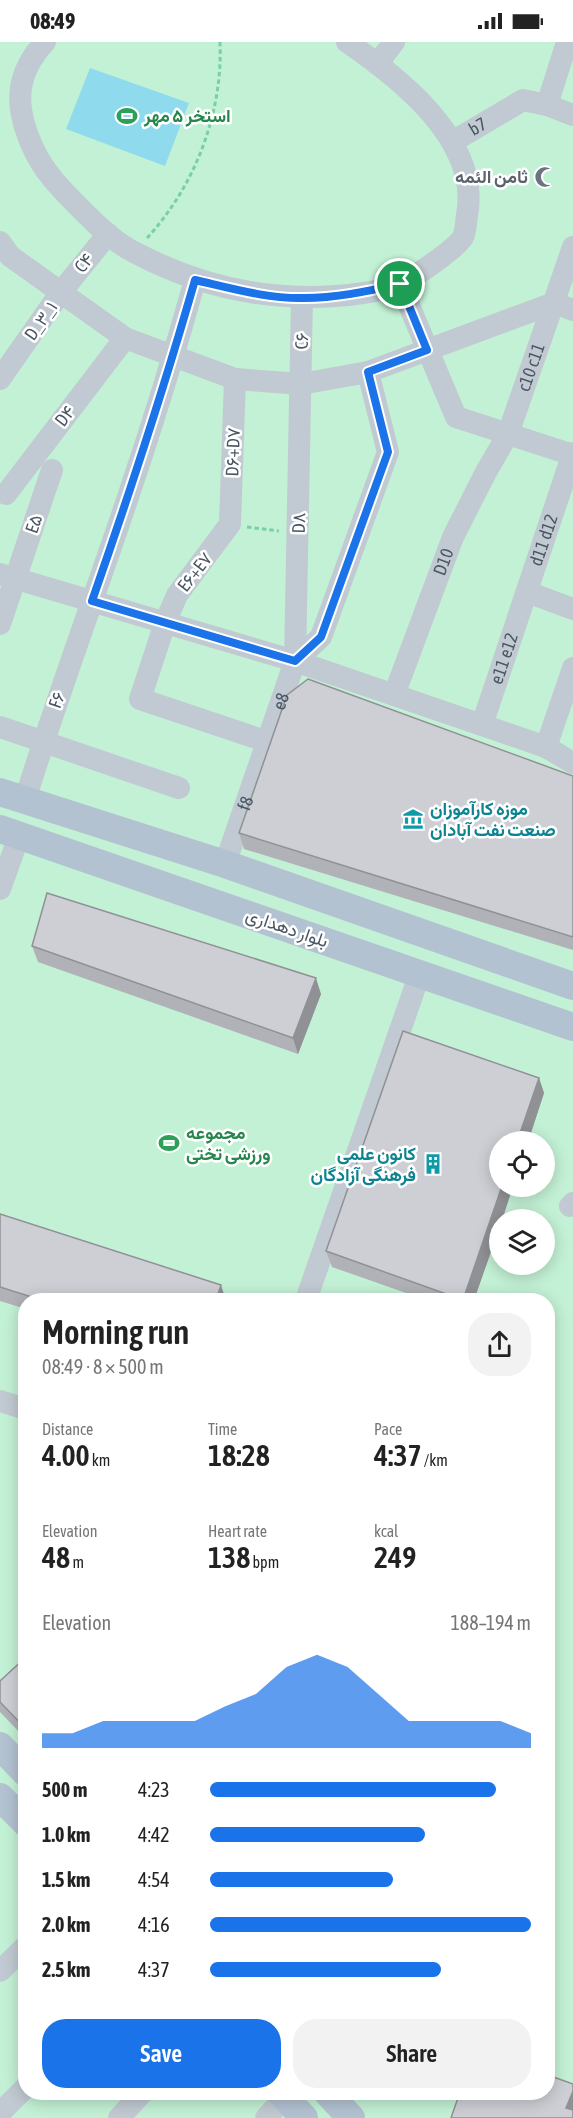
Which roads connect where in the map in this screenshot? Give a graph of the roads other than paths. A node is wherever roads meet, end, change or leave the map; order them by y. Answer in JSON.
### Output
{"nodes":[{"id":1,"x":45,"y":42,"type":"edge"},
{"id":2,"x":347,"y":42,"type":"edge"},
{"id":3,"x":394,"y":42,"type":"edge"},
{"id":4,"x":567,"y":42,"type":"edge"},
{"id":5,"x":29,"y":52,"type":"edge"},
{"id":6,"x":377,"y":64,"type":"junction"},
{"id":7,"x":547,"y":105,"type":"junction"},
{"id":8,"x":10,"y":109,"type":"edge"},
{"id":9,"x":573,"y":115,"type":"edge"},
{"id":10,"x":452,"y":142,"type":"junction"},
{"id":11,"x":108,"y":234,"type":"junction"},
{"id":12,"x":573,"y":247,"type":"edge"},
{"id":13,"x":3,"y":255,"type":"edge"},
{"id":14,"x":195,"y":280,"type":"junction"},
{"id":15,"x":400,"y":284,"type":"junction"},
{"id":16,"x":61,"y":292,"type":"junction"},
{"id":17,"x":303,"y":298,"type":"junction"},
{"id":18,"x":564,"y":306,"type":"edge"},
{"id":19,"x":124,"y":338,"type":"junction"},
{"id":20,"x":427,"y":350,"type":"junction"},
{"id":21,"x":173,"y":357,"type":"junction"},
{"id":22,"x":368,"y":372,"type":"junction"},
{"id":23,"x":0,"y":379,"type":"edge"},
{"id":24,"x":235,"y":380,"type":"junction"},
{"id":25,"x":301,"y":384,"type":"junction"},
{"id":26,"x":508,"y":434,"type":"junction"},
{"id":27,"x":573,"y":454,"type":"edge"},
{"id":28,"x":52,"y":470,"type":"dead end"},
{"id":29,"x":3,"y":493,"type":"edge"},
{"id":30,"x":40,"y":507,"type":"junction"},
{"id":31,"x":230,"y":524,"type":"joint"},
{"id":32,"x":8,"y":576,"type":"edge"},
{"id":33,"x":527,"y":591,"type":"junction"},
{"id":34,"x":92,"y":601,"type":"junction"},
{"id":35,"x":573,"y":609,"type":"edge"},
{"id":36,"x":165,"y":623,"type":"junction"},
{"id":37,"x":0,"y":624,"type":"edge"},
{"id":38,"x":295,"y":661,"type":"junction"},
{"id":39,"x":573,"y":668,"type":"edge"},
{"id":40,"x":394,"y":695,"type":"junction"},
{"id":41,"x":482,"y":726,"type":"junction"},
{"id":42,"x":0,"y":727,"type":"edge"},
{"id":43,"x":43,"y":742,"type":"junction"},
{"id":44,"x":267,"y":742,"type":"junction"},
{"id":45,"x":546,"y":747,"type":"junction"},
{"id":46,"x":573,"y":763,"type":"edge"},
{"id":47,"x":179,"y":788,"type":"dead end"},
{"id":48,"x":12,"y":796,"type":"edge"},
{"id":49,"x":9,"y":832,"type":"edge"},
{"id":50,"x":225,"y":864,"type":"junction"},
{"id":51,"x":0,"y":889,"type":"edge"},
{"id":52,"x":420,"y":974,"type":"junction"},
{"id":53,"x":573,"y":986,"type":"edge"},
{"id":54,"x":573,"y":1027,"type":"edge"},
{"id":55,"x":308,"y":1293,"type":"edge"},
{"id":56,"x":0,"y":1401,"type":"edge"},
{"id":57,"x":18,"y":1407,"type":"edge"},
{"id":58,"x":0,"y":1746,"type":"edge"},
{"id":59,"x":18,"y":1765,"type":"edge"},
{"id":60,"x":0,"y":1797,"type":"edge"},
{"id":61,"x":18,"y":1815,"type":"edge"},
{"id":62,"x":18,"y":1954,"type":"edge"},
{"id":63,"x":0,"y":1971,"type":"edge"},
{"id":64,"x":18,"y":2095,"type":"edge"},
{"id":65,"x":136,"y":2100,"type":"edge"},
{"id":66,"x":279,"y":2100,"type":"edge"},
{"id":67,"x":287,"y":2100,"type":"edge"},
{"id":68,"x":0,"y":2113,"type":"edge"},
{"id":69,"x":119,"y":2118,"type":"edge"},
{"id":70,"x":266,"y":2118,"type":"edge"},
{"id":71,"x":304,"y":2118,"type":"edge"}],
"edges":[{"from":1,"to":5,"type":"street"},
{"from":2,"to":6,"type":"street"},
{"from":3,"to":6,"type":"street"},
{"from":4,"to":7,"type":"street"},
{"from":5,"to":8,"type":"street"},
{"from":6,"to":10,"type":"street"},
{"from":7,"to":9,"type":"street","name":"b7"},
{"from":7,"to":10,"type":"street","name":"b7"},
{"from":8,"to":11,"type":"street"},
{"from":10,"to":15,"type":"street"},
{"from":11,"to":14,"type":"street"},
{"from":11,"to":16,"type":"street","name":"C۴"},
{"from":12,"to":18,"type":"street","name":"c10 c11"},
{"from":13,"to":16,"type":"street"},
{"from":14,"to":17,"type":"street"},
{"from":14,"to":21,"type":"street","name":"F۶"},
{"from":15,"to":17,"type":"street"},
{"from":15,"to":20,"type":"street"},
{"from":16,"to":19,"type":"street"},
{"from":16,"to":23,"type":"street","name":"D_۳_۱"},
{"from":17,"to":25,"type":"street","name":"C۶"},
{"from":18,"to":20,"type":"street"},
{"from":18,"to":26,"type":"street","name":"c10 c11"},
{"from":19,"to":21,"type":"street"},
{"from":19,"to":29,"type":"street","name":"D۴"},
{"from":20,"to":22,"type":"street"},
{"from":20,"to":26,"type":"street"},
{"from":21,"to":24,"type":"street"},
{"from":21,"to":34,"type":"street","name":"F۶"},
{"from":22,"to":25,"type":"street"},
{"from":22,"to":38,"type":"street"},
{"from":24,"to":25,"type":"street"},
{"from":24,"to":31,"type":"street","name":"D۶+D۷"},
{"from":25,"to":38,"type":"street","name":"D۸"},
{"from":26,"to":27,"type":"street"},
{"from":26,"to":40,"type":"street","name":"D10"},
{"from":27,"to":33,"type":"street","name":"d11 d12"},
{"from":28,"to":30,"type":"street","name":"E۵"},
{"from":29,"to":30,"type":"street"},
{"from":30,"to":32,"type":"street","name":"E۵"},
{"from":31,"to":36,"type":"street","name":"E۶+E۷"},
{"from":32,"to":34,"type":"street"},
{"from":32,"to":37,"type":"street","name":"E۵"},
{"from":33,"to":35,"type":"street"},
{"from":33,"to":41,"type":"street","name":"e11 e12"},
{"from":34,"to":36,"type":"street"},
{"from":34,"to":43,"type":"street","name":"F۶"},
{"from":36,"to":38,"type":"street"},
{"from":36,"to":44,"type":"street","name":"E۶+E۷"},
{"from":38,"to":40,"type":"street"},
{"from":38,"to":44,"type":"street","name":"e8"},
{"from":39,"to":45,"type":"street"},
{"from":40,"to":41,"type":"street"},
{"from":41,"to":45,"type":"street"},
{"from":42,"to":43,"type":"street"},
{"from":43,"to":47,"type":"street"},
{"from":43,"to":48,"type":"street","name":"F۶"},
{"from":44,"to":50,"type":"street","name":"f8"},
{"from":45,"to":46,"type":"street"},
{"from":48,"to":50,"type":"main road"},
{"from":49,"to":51,"type":"street"},
{"from":49,"to":52,"type":"main road","name":"بلوار دهداری"},
{"from":50,"to":53,"type":"main road"},
{"from":52,"to":54,"type":"main road","name":"بلوار دهداری"},
{"from":52,"to":55,"type":"street"},
{"from":56,"to":57,"type":"street"},
{"from":58,"to":59,"type":"main road"},
{"from":60,"to":61,"type":"main road"},
{"from":62,"to":63,"type":"street"},
{"from":64,"to":68,"type":"street"},
{"from":65,"to":69,"type":"street"},
{"from":66,"to":70,"type":"street"},
{"from":67,"to":71,"type":"main road"}]}
